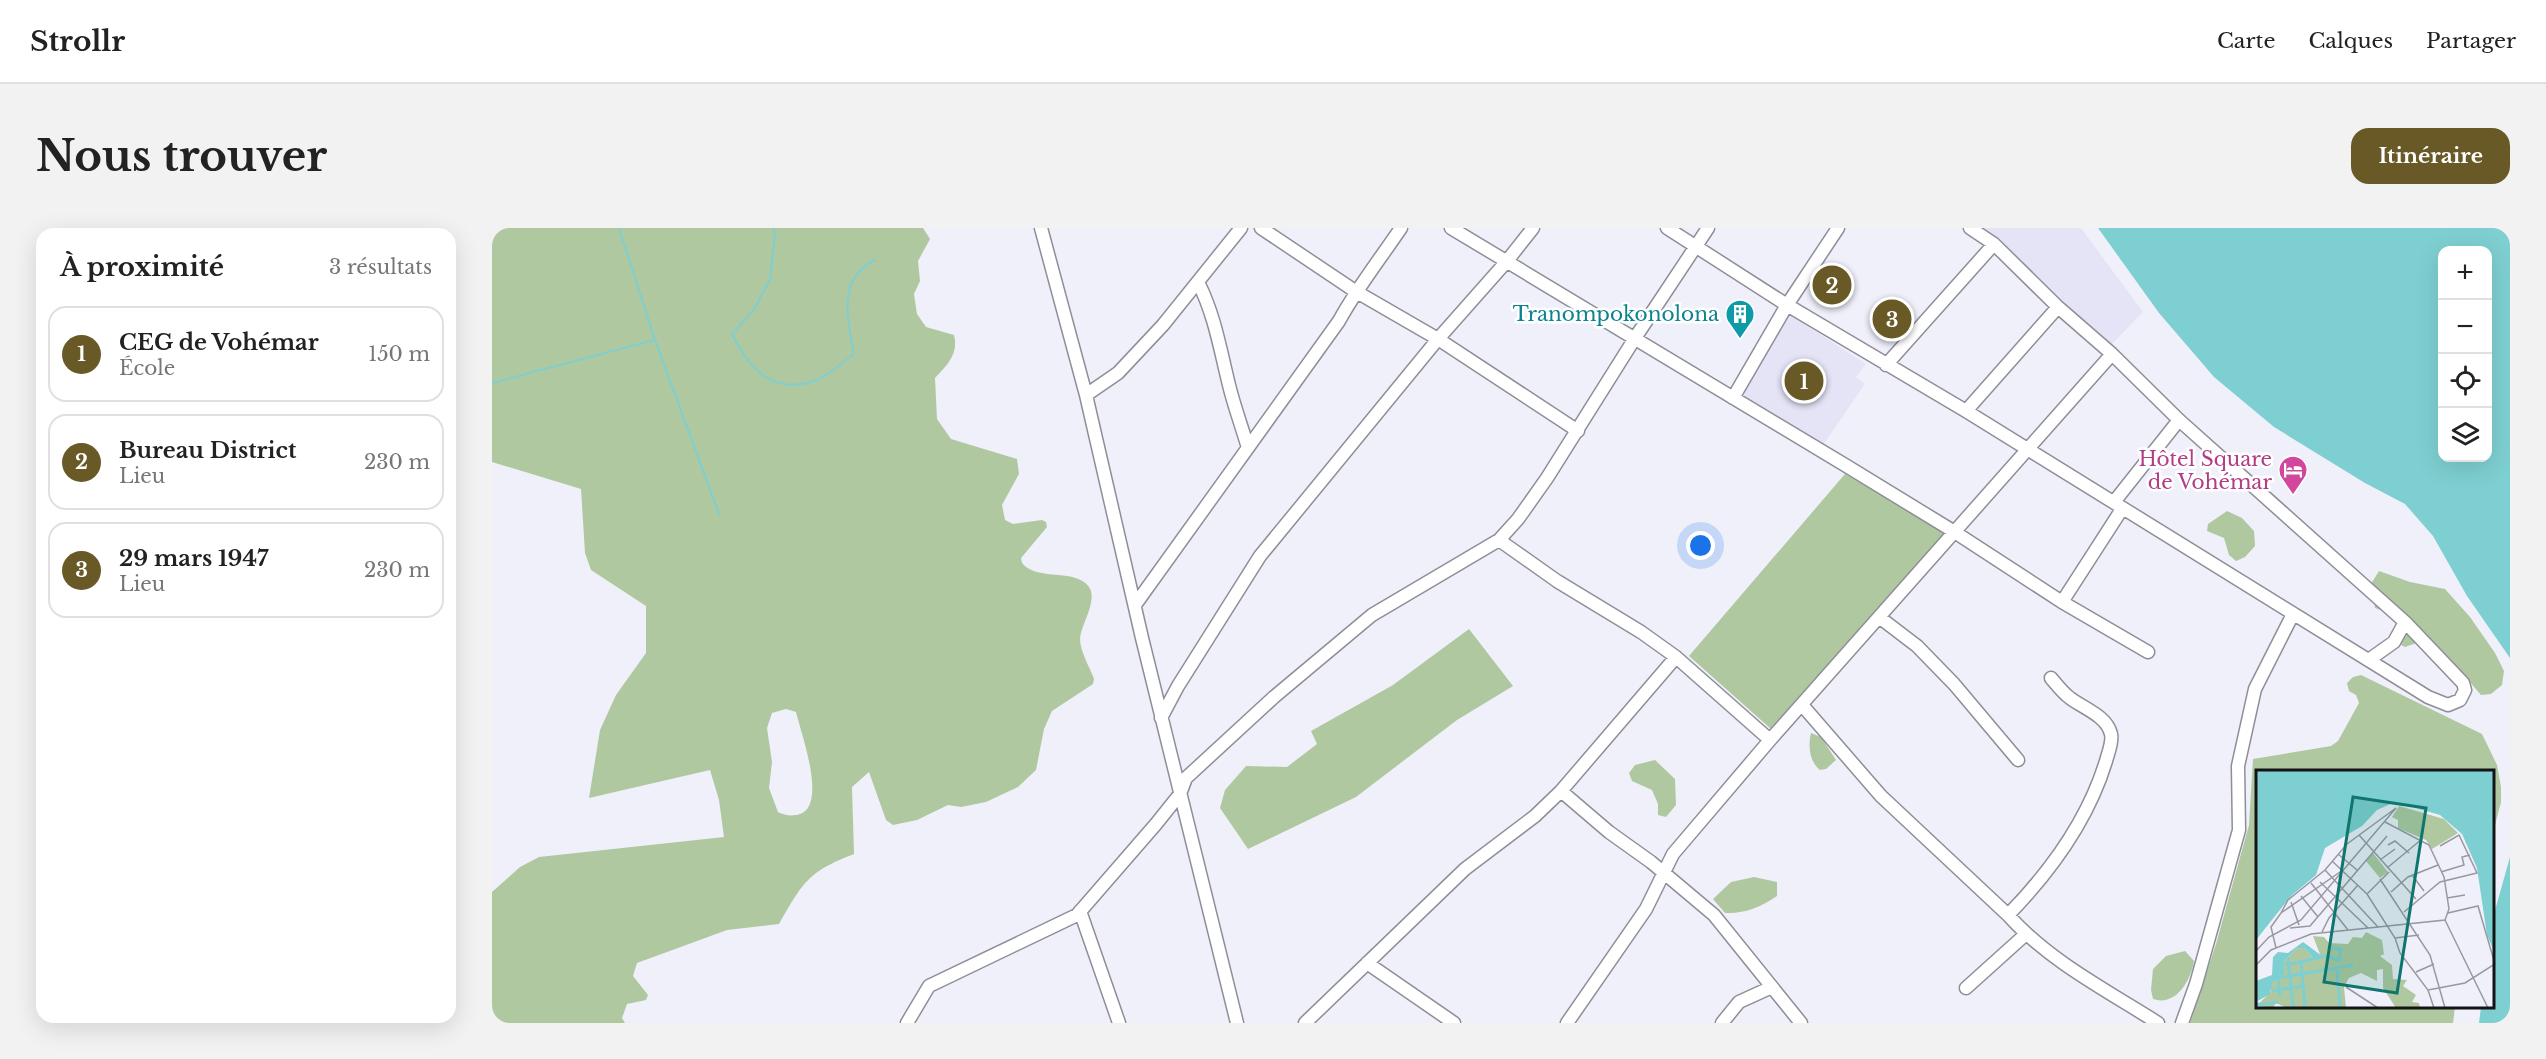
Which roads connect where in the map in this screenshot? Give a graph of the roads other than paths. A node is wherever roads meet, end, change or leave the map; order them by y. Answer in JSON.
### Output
{"nodes":[{"id":1,"x":1041,"y":228,"type":"edge"},
{"id":2,"x":1241,"y":228,"type":"edge"},
{"id":3,"x":1261,"y":228,"type":"edge"},
{"id":4,"x":1401,"y":228,"type":"edge"},
{"id":5,"x":1451,"y":228,"type":"edge"},
{"id":6,"x":1533,"y":228,"type":"edge"},
{"id":7,"x":1667,"y":228,"type":"edge"},
{"id":8,"x":1688,"y":228,"type":"edge"},
{"id":9,"x":1708,"y":228,"type":"edge"},
{"id":10,"x":1838,"y":228,"type":"edge"},
{"id":11,"x":1970,"y":228,"type":"edge"},
{"id":12,"x":1994,"y":243,"type":"junction"},
{"id":13,"x":1697,"y":245,"type":"junction"},
{"id":14,"x":1508,"y":261,"type":"junction"},
{"id":15,"x":1198,"y":282,"type":"junction"},
{"id":16,"x":1355,"y":291,"type":"junction"},
{"id":17,"x":1787,"y":305,"type":"junction"},
{"id":18,"x":2058,"y":307,"type":"junction"},
{"id":19,"x":1635,"y":338,"type":"junction"},
{"id":20,"x":1438,"y":339,"type":"junction"},
{"id":21,"x":2112,"y":354,"type":"junction"},
{"id":22,"x":1886,"y":365,"type":"junction"},
{"id":23,"x":1086,"y":396,"type":"junction"},
{"id":24,"x":1733,"y":398,"type":"junction"},
{"id":25,"x":1966,"y":411,"type":"junction"},
{"id":26,"x":2180,"y":420,"type":"junction"},
{"id":27,"x":1578,"y":431,"type":"junction"},
{"id":28,"x":1248,"y":448,"type":"junction"},
{"id":29,"x":2028,"y":448,"type":"junction"},
{"id":30,"x":2118,"y":506,"type":"junction"},
{"id":31,"x":1953,"y":531,"type":"junction"},
{"id":32,"x":1499,"y":540,"type":"junction"},
{"id":33,"x":2062,"y":602,"type":"junction"},
{"id":34,"x":1135,"y":605,"type":"junction"},
{"id":35,"x":2293,"y":614,"type":"junction"},
{"id":36,"x":1879,"y":617,"type":"junction"},
{"id":37,"x":2405,"y":622,"type":"junction"},
{"id":38,"x":2148,"y":652,"type":"dead end"},
{"id":39,"x":1676,"y":657,"type":"junction"},
{"id":40,"x":2370,"y":659,"type":"junction"},
{"id":41,"x":2051,"y":678,"type":"dead end"},
{"id":42,"x":1802,"y":705,"type":"junction"},
{"id":43,"x":1161,"y":718,"type":"junction"},
{"id":44,"x":1770,"y":740,"type":"junction"},
{"id":45,"x":2018,"y":760,"type":"dead end"},
{"id":46,"x":1561,"y":790,"type":"junction"},
{"id":47,"x":1180,"y":794,"type":"junction"},
{"id":48,"x":1664,"y":874,"type":"junction"},
{"id":49,"x":1080,"y":911,"type":"junction"},
{"id":50,"x":2008,"y":915,"type":"junction"},
{"id":51,"x":2025,"y":934,"type":"junction"},
{"id":52,"x":1367,"y":963,"type":"junction"},
{"id":53,"x":1773,"y":987,"type":"junction"},
{"id":54,"x":1966,"y":988,"type":"dead end"},
{"id":55,"x":907,"y":1023,"type":"edge"},
{"id":56,"x":1119,"y":1023,"type":"edge"},
{"id":57,"x":1237,"y":1023,"type":"edge"},
{"id":58,"x":1305,"y":1023,"type":"edge"},
{"id":59,"x":1454,"y":1023,"type":"edge"},
{"id":60,"x":1567,"y":1023,"type":"edge"},
{"id":61,"x":1722,"y":1023,"type":"edge"},
{"id":62,"x":1801,"y":1023,"type":"edge"},
{"id":63,"x":2158,"y":1023,"type":"edge"},
{"id":64,"x":2182,"y":1023,"type":"edge"}],
"edges":[{"from":1,"to":23,"type":"street"},
{"from":2,"to":15,"type":"street"},
{"from":3,"to":16,"type":"street"},
{"from":4,"to":16,"type":"street"},
{"from":5,"to":14,"type":"street"},
{"from":6,"to":14,"type":"street"},
{"from":7,"to":13,"type":"street"},
{"from":8,"to":13,"type":"street"},
{"from":9,"to":13,"type":"street"},
{"from":10,"to":17,"type":"street"},
{"from":11,"to":12,"type":"street"},
{"from":12,"to":18,"type":"street"},
{"from":12,"to":22,"type":"street"},
{"from":13,"to":17,"type":"street"},
{"from":13,"to":19,"type":"street"},
{"from":14,"to":19,"type":"street"},
{"from":14,"to":20,"type":"street"},
{"from":15,"to":23,"type":"street"},
{"from":15,"to":28,"type":"street"},
{"from":16,"to":20,"type":"street"},
{"from":16,"to":28,"type":"street"},
{"from":17,"to":22,"type":"street"},
{"from":17,"to":24,"type":"street"},
{"from":18,"to":21,"type":"street"},
{"from":18,"to":25,"type":"street"},
{"from":19,"to":24,"type":"street"},
{"from":19,"to":27,"type":"street"},
{"from":20,"to":27,"type":"street"},
{"from":20,"to":43,"type":"street"},
{"from":21,"to":26,"type":"street"},
{"from":21,"to":29,"type":"street"},
{"from":22,"to":25,"type":"street"},
{"from":23,"to":34,"type":"street"},
{"from":24,"to":31,"type":"street"},
{"from":25,"to":29,"type":"street"},
{"from":26,"to":30,"type":"street"},
{"from":26,"to":37,"type":"street"},
{"from":27,"to":32,"type":"street"},
{"from":28,"to":34,"type":"street"},
{"from":29,"to":30,"type":"street"},
{"from":29,"to":31,"type":"street"},
{"from":30,"to":33,"type":"street"},
{"from":30,"to":35,"type":"street"},
{"from":31,"to":33,"type":"street"},
{"from":31,"to":36,"type":"street"},
{"from":32,"to":39,"type":"street"},
{"from":32,"to":47,"type":"street"},
{"from":33,"to":38,"type":"street"},
{"from":34,"to":43,"type":"street"},
{"from":35,"to":40,"type":"street"},
{"from":35,"to":64,"type":"street"},
{"from":36,"to":42,"type":"street"},
{"from":36,"to":45,"type":"street"},
{"from":37,"to":40,"type":"street"},
{"from":37,"to":40,"type":"street"},
{"from":39,"to":44,"type":"street"},
{"from":39,"to":46,"type":"street"},
{"from":41,"to":50,"type":"street"},
{"from":42,"to":44,"type":"street"},
{"from":42,"to":50,"type":"street"},
{"from":43,"to":47,"type":"street"},
{"from":44,"to":48,"type":"street"},
{"from":46,"to":48,"type":"street"},
{"from":46,"to":52,"type":"street"},
{"from":47,"to":49,"type":"street"},
{"from":47,"to":57,"type":"street"},
{"from":48,"to":53,"type":"street"},
{"from":48,"to":60,"type":"street"},
{"from":49,"to":55,"type":"street"},
{"from":49,"to":56,"type":"street"},
{"from":50,"to":51,"type":"street"},
{"from":51,"to":54,"type":"street"},
{"from":51,"to":63,"type":"street"},
{"from":52,"to":58,"type":"street"},
{"from":52,"to":59,"type":"street"},
{"from":53,"to":61,"type":"street"},
{"from":53,"to":62,"type":"street"}]}
